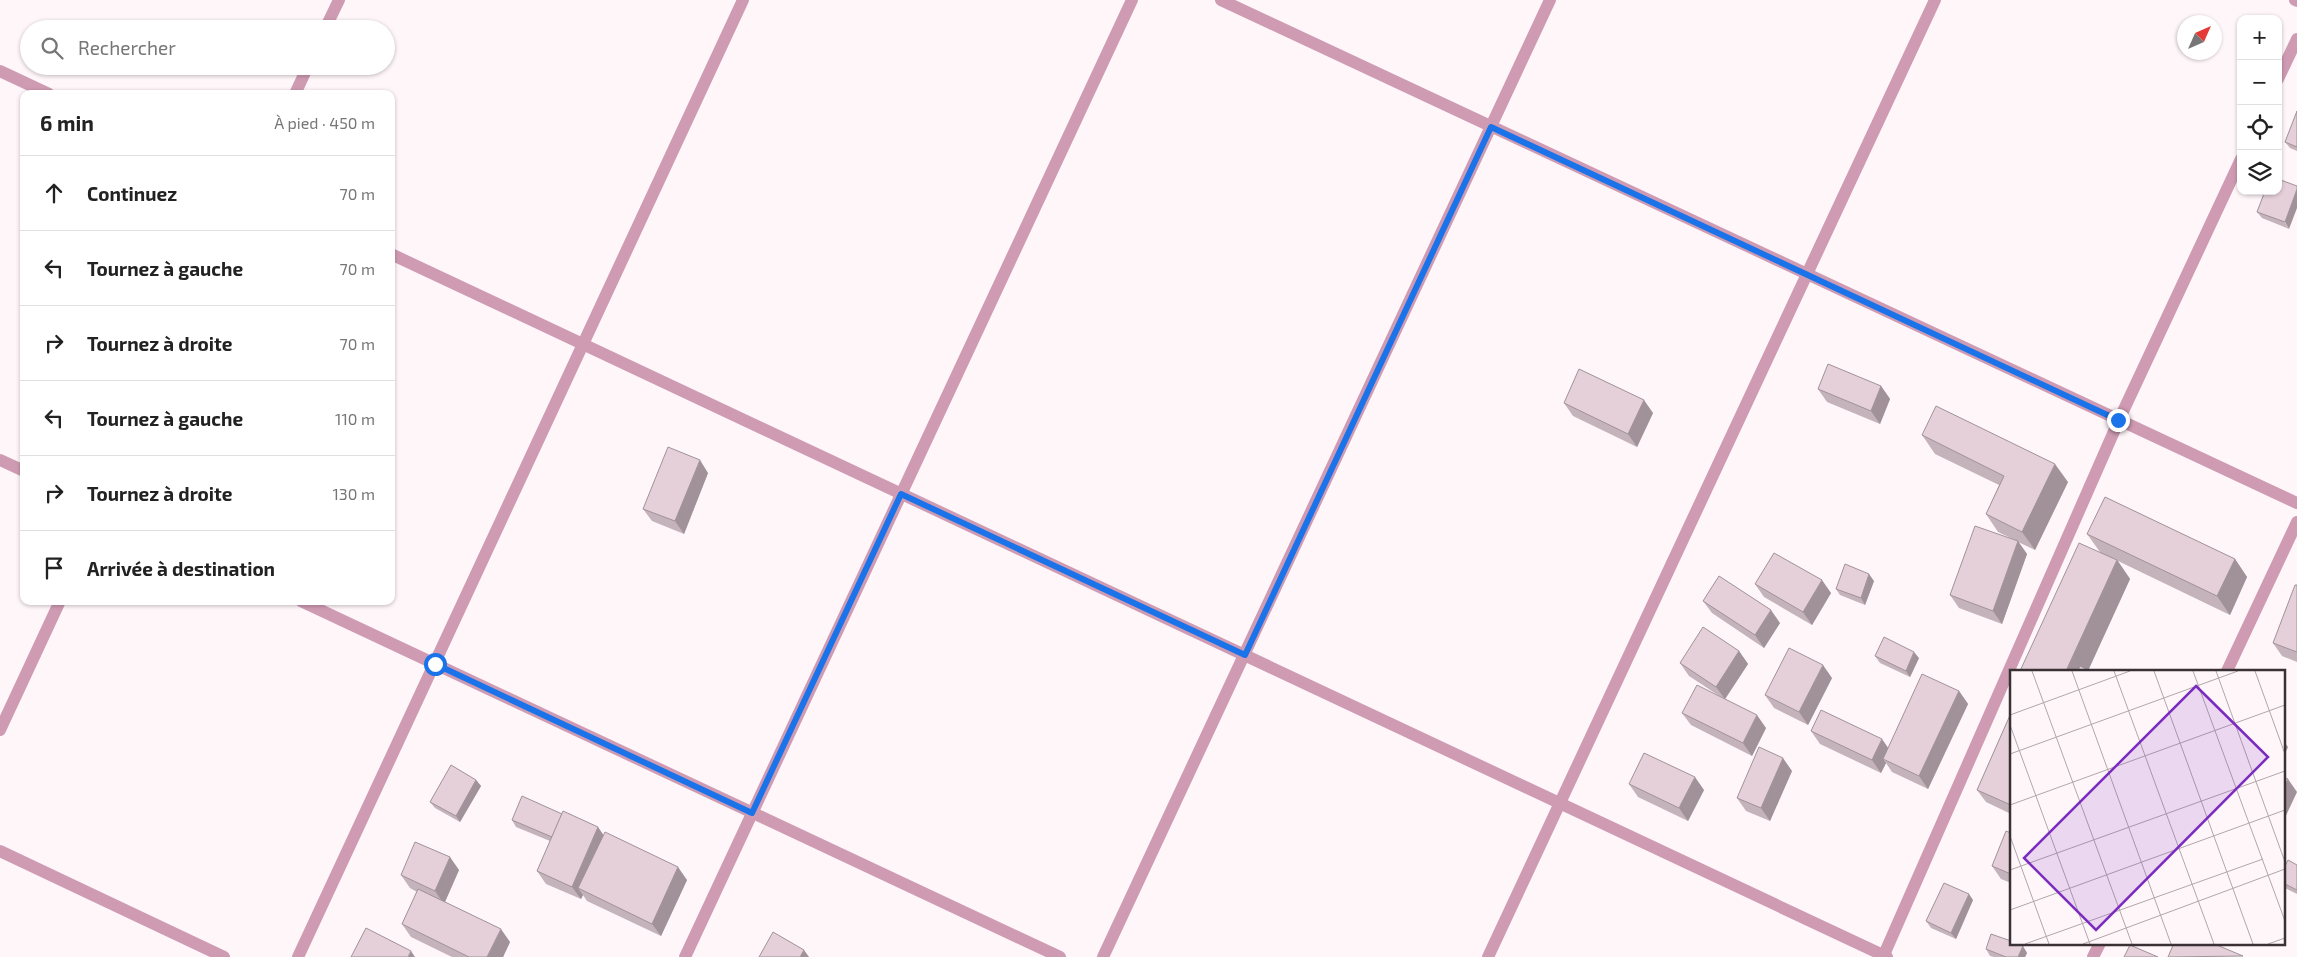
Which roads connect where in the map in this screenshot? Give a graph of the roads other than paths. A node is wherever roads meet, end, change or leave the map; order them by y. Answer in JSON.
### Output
{"nodes":[{"id":1,"x":339,"y":0,"type":"edge"},
{"id":2,"x":743,"y":0,"type":"edge"},
{"id":3,"x":1132,"y":0,"type":"edge"},
{"id":4,"x":1221,"y":0,"type":"edge"},
{"id":5,"x":1550,"y":0,"type":"edge"},
{"id":6,"x":1935,"y":0,"type":"edge"},
{"id":7,"x":329,"y":20,"type":"edge"},
{"id":8,"x":2297,"y":39,"type":"edge"},
{"id":9,"x":0,"y":71,"type":"edge"},
{"id":10,"x":2282,"y":71,"type":"edge"},
{"id":11,"x":304,"y":75,"type":"edge"},
{"id":12,"x":40,"y":90,"type":"edge"},
{"id":13,"x":297,"y":90,"type":"edge"},
{"id":14,"x":1491,"y":127,"type":"junction"},
{"id":15,"x":2237,"y":167,"type":"edge"},
{"id":16,"x":395,"y":256,"type":"edge"},
{"id":17,"x":1807,"y":274,"type":"junction"},
{"id":18,"x":582,"y":344,"type":"junction"},
{"id":19,"x":2118,"y":420,"type":"junction"},
{"id":20,"x":0,"y":460,"type":"edge"},
{"id":21,"x":20,"y":469,"type":"edge"},
{"id":22,"x":901,"y":494,"type":"junction"},
{"id":23,"x":2297,"y":503,"type":"edge"},
{"id":24,"x":2297,"y":522,"type":"edge"},
{"id":25,"x":58,"y":605,"type":"edge"},
{"id":26,"x":310,"y":605,"type":"edge"},
{"id":27,"x":1245,"y":655,"type":"junction"},
{"id":28,"x":435,"y":664,"type":"junction"},
{"id":29,"x":2227,"y":670,"type":"edge"},
{"id":30,"x":0,"y":730,"type":"edge"},
{"id":31,"x":1560,"y":803,"type":"junction"},
{"id":32,"x":752,"y":813,"type":"junction"},
{"id":33,"x":0,"y":851,"type":"edge"},
{"id":34,"x":2100,"y":944,"type":"edge"},
{"id":35,"x":1885,"y":956,"type":"edge"},
{"id":36,"x":224,"y":957,"type":"edge"},
{"id":37,"x":298,"y":957,"type":"edge"},
{"id":38,"x":685,"y":957,"type":"edge"},
{"id":39,"x":1060,"y":957,"type":"edge"},
{"id":40,"x":1103,"y":957,"type":"edge"},
{"id":41,"x":1488,"y":957,"type":"edge"},
{"id":42,"x":2093,"y":957,"type":"edge"}],
"edges":[{"from":1,"to":7,"type":"street"},
{"from":2,"to":18,"type":"street"},
{"from":3,"to":22,"type":"street"},
{"from":4,"to":14,"type":"street"},
{"from":5,"to":14,"type":"street"},
{"from":6,"to":17,"type":"street"},
{"from":8,"to":10,"type":"street"},
{"from":9,"to":12,"type":"street"},
{"from":11,"to":13,"type":"street"},
{"from":14,"to":17,"type":"street"},
{"from":14,"to":27,"type":"street"},
{"from":15,"to":19,"type":"street"},
{"from":16,"to":18,"type":"street"},
{"from":17,"to":19,"type":"street"},
{"from":17,"to":31,"type":"street"},
{"from":18,"to":22,"type":"street"},
{"from":18,"to":28,"type":"street"},
{"from":19,"to":23,"type":"street"},
{"from":19,"to":35,"type":"street"},
{"from":20,"to":21,"type":"street"},
{"from":22,"to":27,"type":"street"},
{"from":22,"to":32,"type":"street"},
{"from":24,"to":29,"type":"street"},
{"from":25,"to":30,"type":"street"},
{"from":26,"to":28,"type":"street"},
{"from":27,"to":31,"type":"street"},
{"from":27,"to":40,"type":"street"},
{"from":28,"to":32,"type":"street"},
{"from":28,"to":37,"type":"street"},
{"from":31,"to":35,"type":"street"},
{"from":31,"to":41,"type":"street"},
{"from":32,"to":38,"type":"street"},
{"from":32,"to":39,"type":"street"},
{"from":33,"to":36,"type":"street"},
{"from":34,"to":42,"type":"street"}]}
